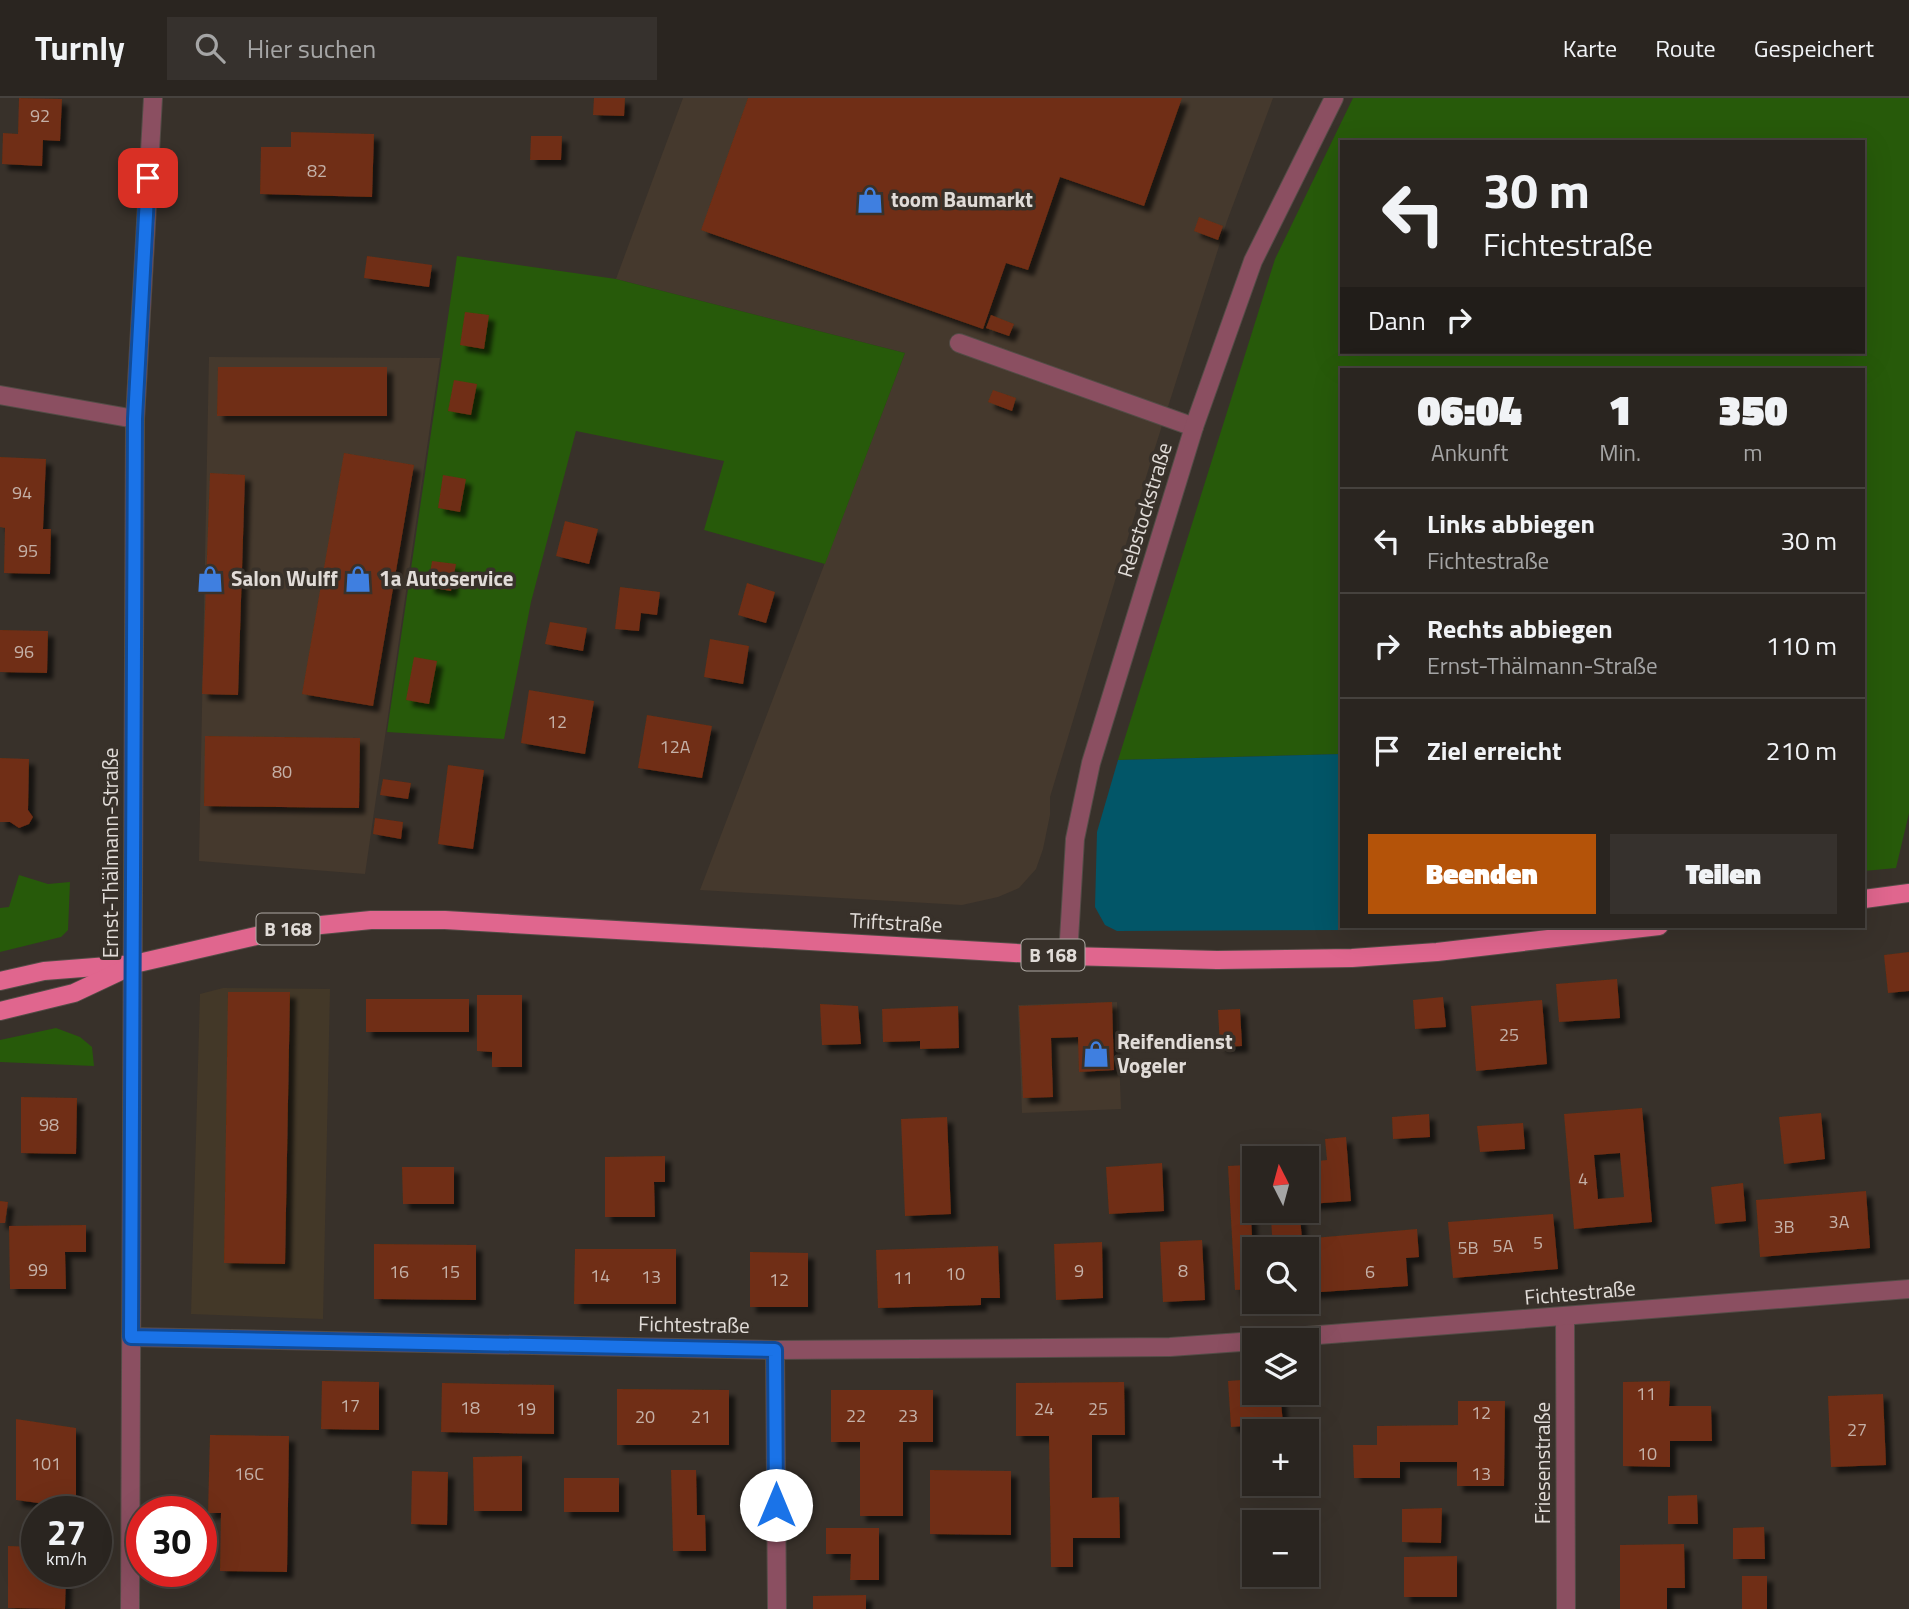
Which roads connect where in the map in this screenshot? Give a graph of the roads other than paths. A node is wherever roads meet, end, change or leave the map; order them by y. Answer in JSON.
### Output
{"nodes":[{"id":1,"x":153,"y":98,"type":"edge"},
{"id":2,"x":1334,"y":98,"type":"edge"},
{"id":3,"x":959,"y":343,"type":"dead end"},
{"id":4,"x":0,"y":395,"type":"edge"},
{"id":5,"x":135,"y":419,"type":"junction"},
{"id":6,"x":1194,"y":426,"type":"junction"},
{"id":7,"x":1909,"y":894,"type":"edge"},
{"id":8,"x":1865,"y":899,"type":"edge"},
{"id":9,"x":1642,"y":928,"type":"edge"},
{"id":10,"x":1068,"y":956,"type":"junction"},
{"id":11,"x":134,"y":964,"type":"junction"},
{"id":12,"x":0,"y":981,"type":"edge"},
{"id":13,"x":0,"y":1011,"type":"edge"},
{"id":14,"x":1909,"y":1289,"type":"edge"},
{"id":15,"x":1565,"y":1317,"type":"junction"},
{"id":16,"x":1319,"y":1335,"type":"edge"},
{"id":17,"x":131,"y":1337,"type":"junction"},
{"id":18,"x":1242,"y":1341,"type":"edge"},
{"id":19,"x":775,"y":1350,"type":"junction"},
{"id":20,"x":130,"y":1609,"type":"edge"},
{"id":21,"x":777,"y":1609,"type":"edge"},
{"id":22,"x":1566,"y":1609,"type":"edge"}],
"edges":[{"from":1,"to":5,"type":"street","name":"Ernst-Thälmann-Straße"},
{"from":2,"to":6,"type":"street","name":"Rebstockstraße"},
{"from":3,"to":6,"type":"street"},
{"from":4,"to":5,"type":"street"},
{"from":5,"to":11,"type":"street","name":"Ernst-Thälmann-Straße"},
{"from":6,"to":10,"type":"street","name":"Rebstockstraße"},
{"from":7,"to":8,"type":"main road"},
{"from":9,"to":10,"type":"main road","name":"Triftstraße","number":"B 168"},
{"from":10,"to":11,"type":"main road","name":"Triftstraße","number":"B 168"},
{"from":11,"to":12,"type":"main road","number":"B 168"},
{"from":11,"to":13,"type":"main road","number":"B 168"},
{"from":11,"to":17,"type":"street","name":"Ernst-Thälmann-Straße"},
{"from":14,"to":15,"type":"street","name":"Fichtestraße"},
{"from":15,"to":16,"type":"street","name":"Fichtestraße"},
{"from":15,"to":22,"type":"street","name":"Friesenstraße"},
{"from":17,"to":19,"type":"street","name":"Fichtestraße"},
{"from":17,"to":20,"type":"street","name":"Ernst-Thälmann-Straße"},
{"from":18,"to":19,"type":"street","name":"Fichtestraße"},
{"from":19,"to":21,"type":"street"}]}
